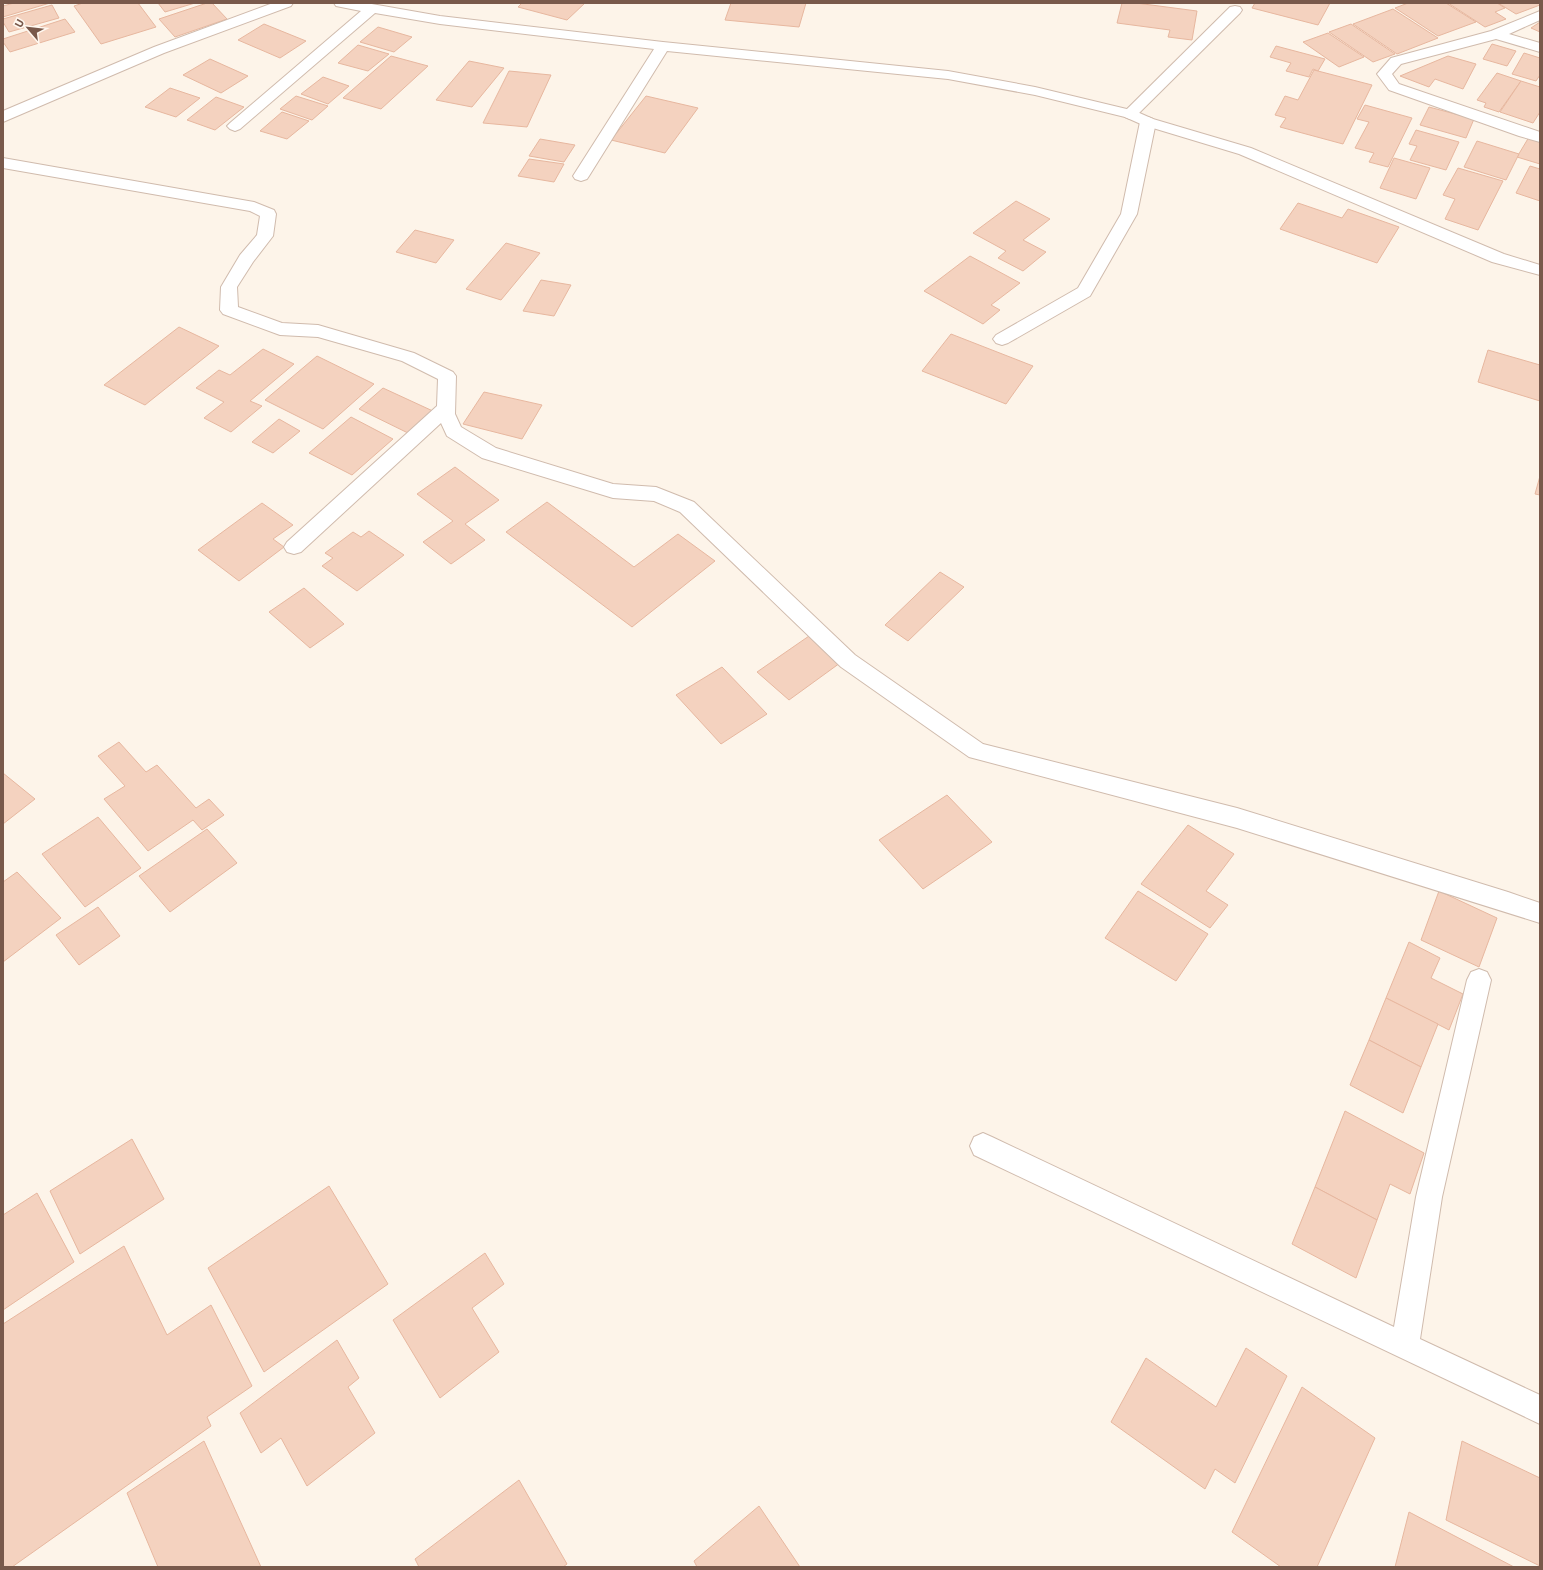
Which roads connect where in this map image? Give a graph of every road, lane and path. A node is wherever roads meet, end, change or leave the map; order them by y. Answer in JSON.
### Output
{"nodes":[{"id":1,"x":286,"y":3,"type":"edge"},
{"id":2,"x":341,"y":3,"type":"edge"},
{"id":3,"x":372,"y":8,"type":"junction"},
{"id":4,"x":1235,"y":10,"type":"dead end"},
{"id":5,"x":1540,"y":15,"type":"edge"},
{"id":6,"x":1496,"y":34,"type":"junction"},
{"id":7,"x":664,"y":46,"type":"junction"},
{"id":8,"x":1540,"y":48,"type":"edge"},
{"id":9,"x":1130,"y":114,"type":"junction"},
{"id":10,"x":3,"y":117,"type":"edge"},
{"id":11,"x":1148,"y":122,"type":"junction"},
{"id":12,"x":235,"y":126,"type":"dead end"},
{"id":13,"x":1540,"y":136,"type":"edge"},
{"id":14,"x":3,"y":162,"type":"edge"},
{"id":15,"x":581,"y":176,"type":"dead end"},
{"id":16,"x":1540,"y":270,"type":"edge"},
{"id":17,"x":1002,"y":339,"type":"dead end"},
{"id":18,"x":446,"y":408,"type":"junction"},
{"id":19,"x":294,"y":547,"type":"dead end"},
{"id":20,"x":1540,"y":913,"type":"edge"},
{"id":21,"x":1479,"y":980,"type":"dead end"},
{"id":22,"x":982,"y":1146,"type":"dead end"},
{"id":23,"x":1405,"y":1345,"type":"junction"},
{"id":24,"x":1540,"y":1410,"type":"edge"}],
"edges":[{"from":1,"to":10,"type":"street"},
{"from":2,"to":3,"type":"street"},
{"from":3,"to":7,"type":"street"},
{"from":3,"to":12,"type":"street"},
{"from":4,"to":9,"type":"street"},
{"from":5,"to":6,"type":"street"},
{"from":6,"to":8,"type":"street"},
{"from":6,"to":13,"type":"street"},
{"from":7,"to":9,"type":"street"},
{"from":7,"to":15,"type":"street"},
{"from":9,"to":11,"type":"street"},
{"from":11,"to":16,"type":"street"},
{"from":11,"to":17,"type":"street"},
{"from":14,"to":18,"type":"street"},
{"from":18,"to":19,"type":"street"},
{"from":18,"to":20,"type":"street"},
{"from":21,"to":23,"type":"street"},
{"from":22,"to":23,"type":"street"},
{"from":23,"to":24,"type":"street"}]}
